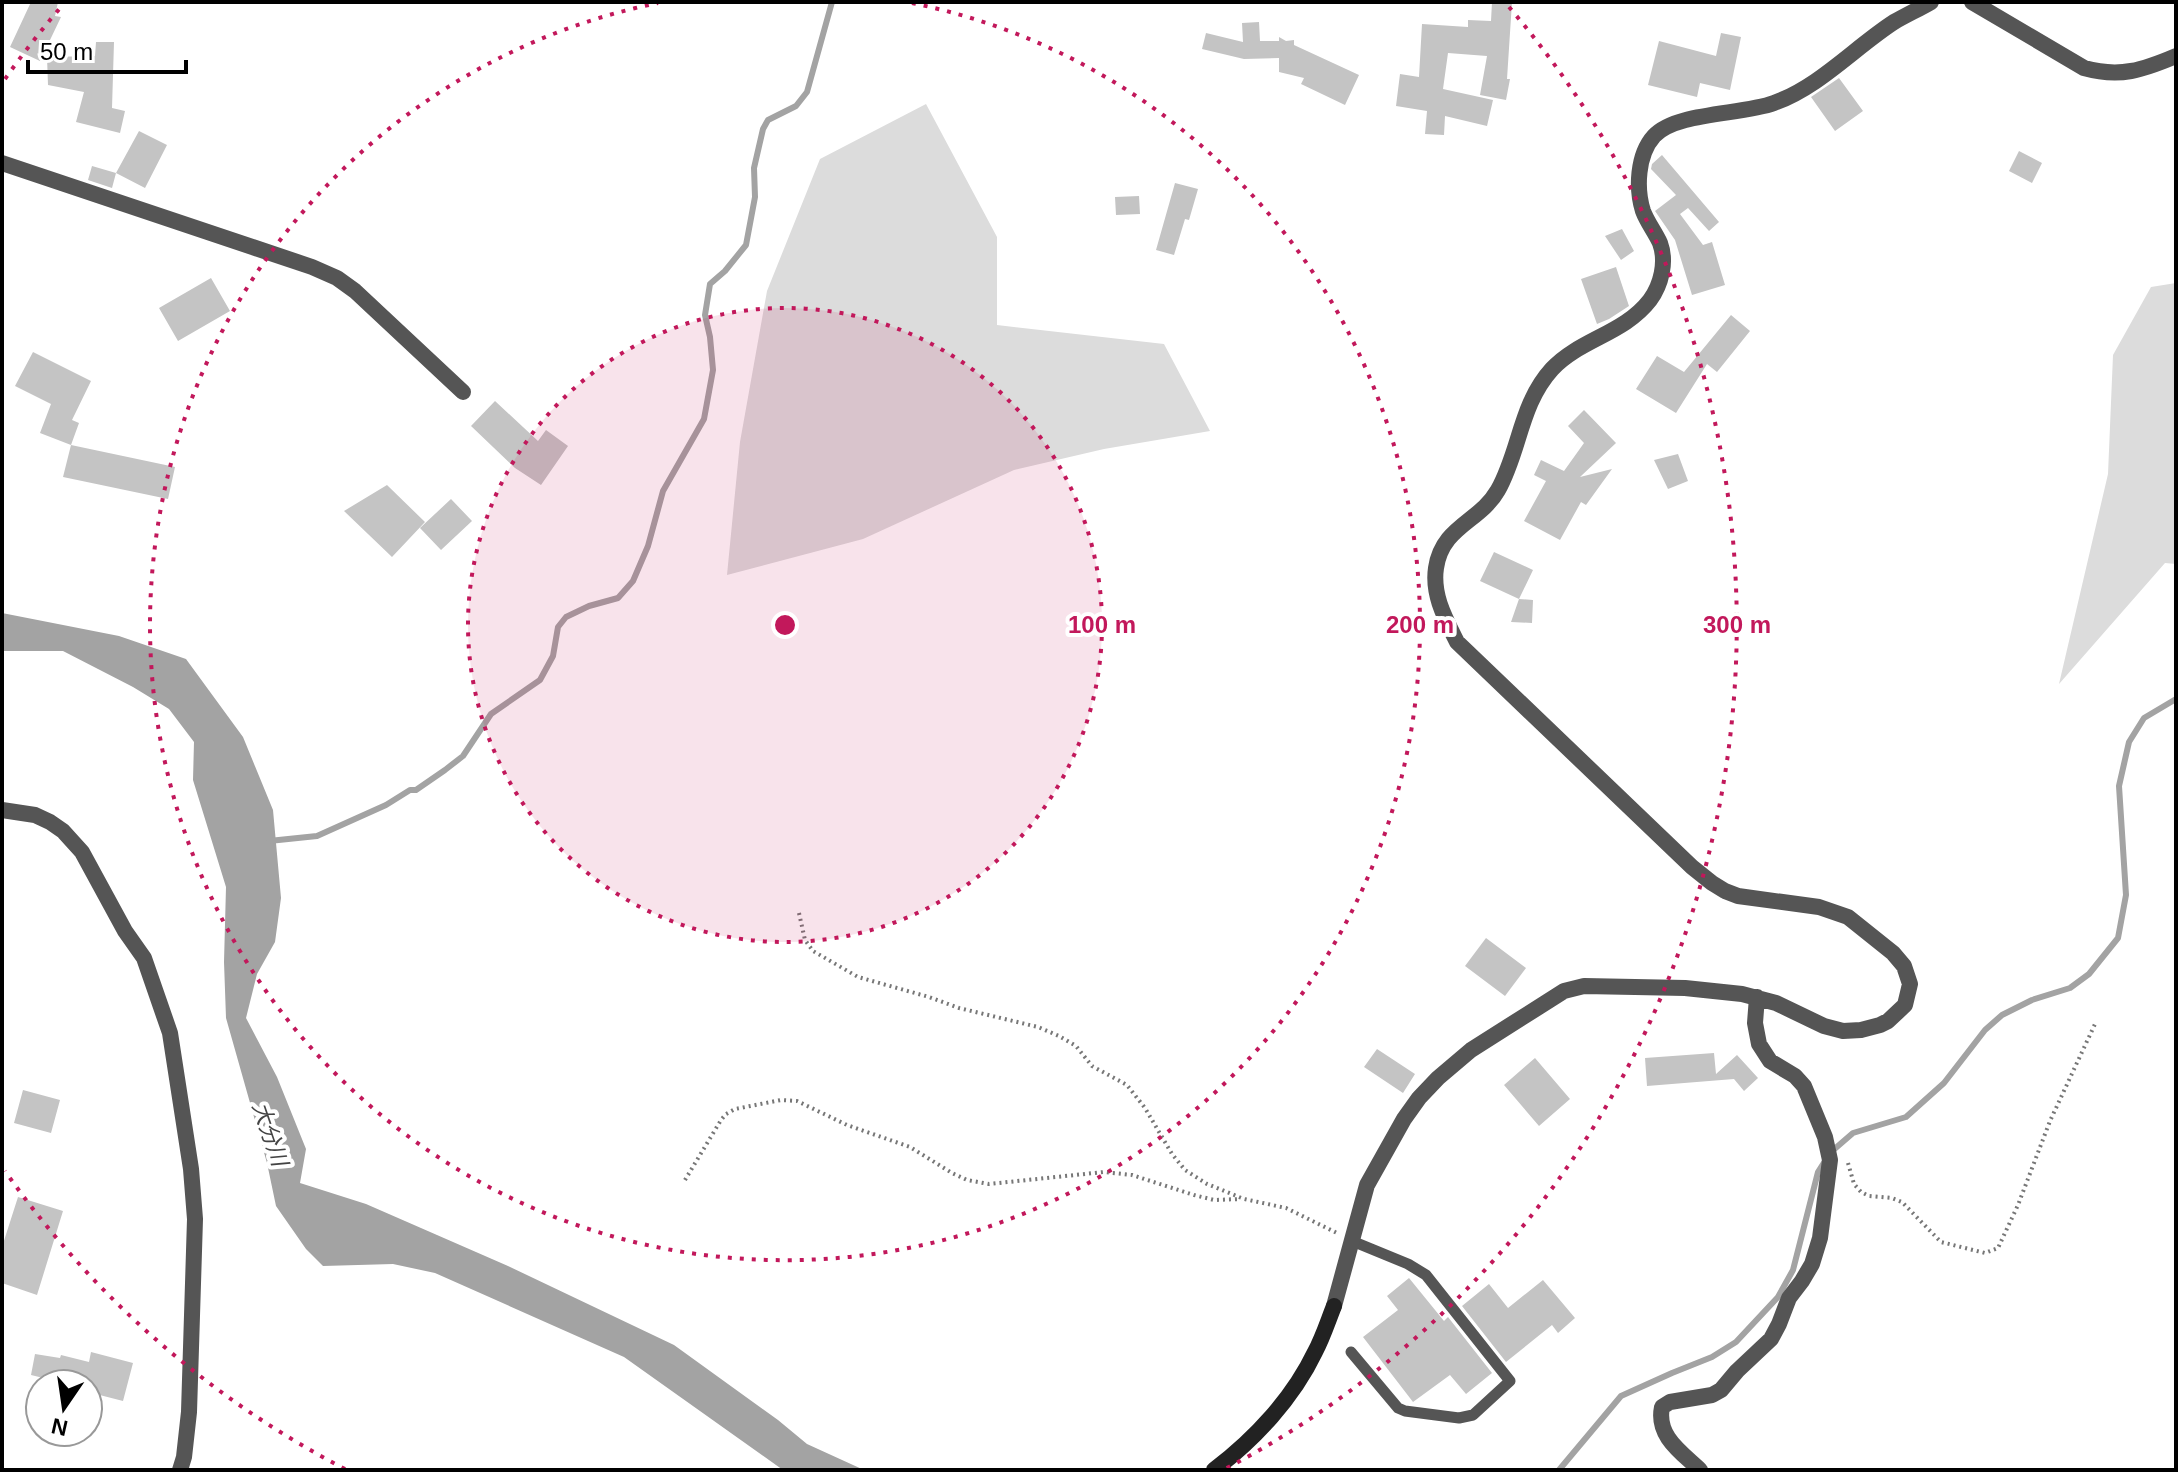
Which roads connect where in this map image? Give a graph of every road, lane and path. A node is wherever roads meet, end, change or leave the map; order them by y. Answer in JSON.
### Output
{"nodes":[{"id":1,"x":1931,"y":2,"type":"edge"},
{"id":2,"x":1972,"y":2,"type":"edge"},
{"id":3,"x":2176,"y":56,"type":"edge"},
{"id":4,"x":2,"y":163,"type":"edge"},
{"id":5,"x":463,"y":392,"type":"dead end"},
{"id":6,"x":2,"y":810,"type":"edge"},
{"id":7,"x":799,"y":913,"type":"dead end"},
{"id":8,"x":1757,"y":997,"type":"junction"},
{"id":9,"x":2095,"y":1024,"type":"dead end"},
{"id":10,"x":1830,"y":1160,"type":"junction"},
{"id":11,"x":685,"y":1180,"type":"dead end"},
{"id":12,"x":1244,"y":1199,"type":"junction"},
{"id":13,"x":1352,"y":1241,"type":"junction"},
{"id":14,"x":1351,"y":1352,"type":"dead end"},
{"id":15,"x":180,"y":1470,"type":"edge"},
{"id":16,"x":1214,"y":1470,"type":"edge"},
{"id":17,"x":1700,"y":1470,"type":"edge"}],
"edges":[{"from":1,"to":8,"type":"street"},
{"from":2,"to":3,"type":"street"},
{"from":4,"to":5,"type":"street"},
{"from":6,"to":15,"type":"street"},
{"from":7,"to":12,"type":"path"},
{"from":8,"to":10,"type":"street"},
{"from":8,"to":13,"type":"street"},
{"from":9,"to":10,"type":"path"},
{"from":10,"to":17,"type":"street"},
{"from":11,"to":12,"type":"path"},
{"from":12,"to":13,"type":"path"},
{"from":13,"to":14,"type":"lane"},
{"from":13,"to":16,"type":"street"}]}
